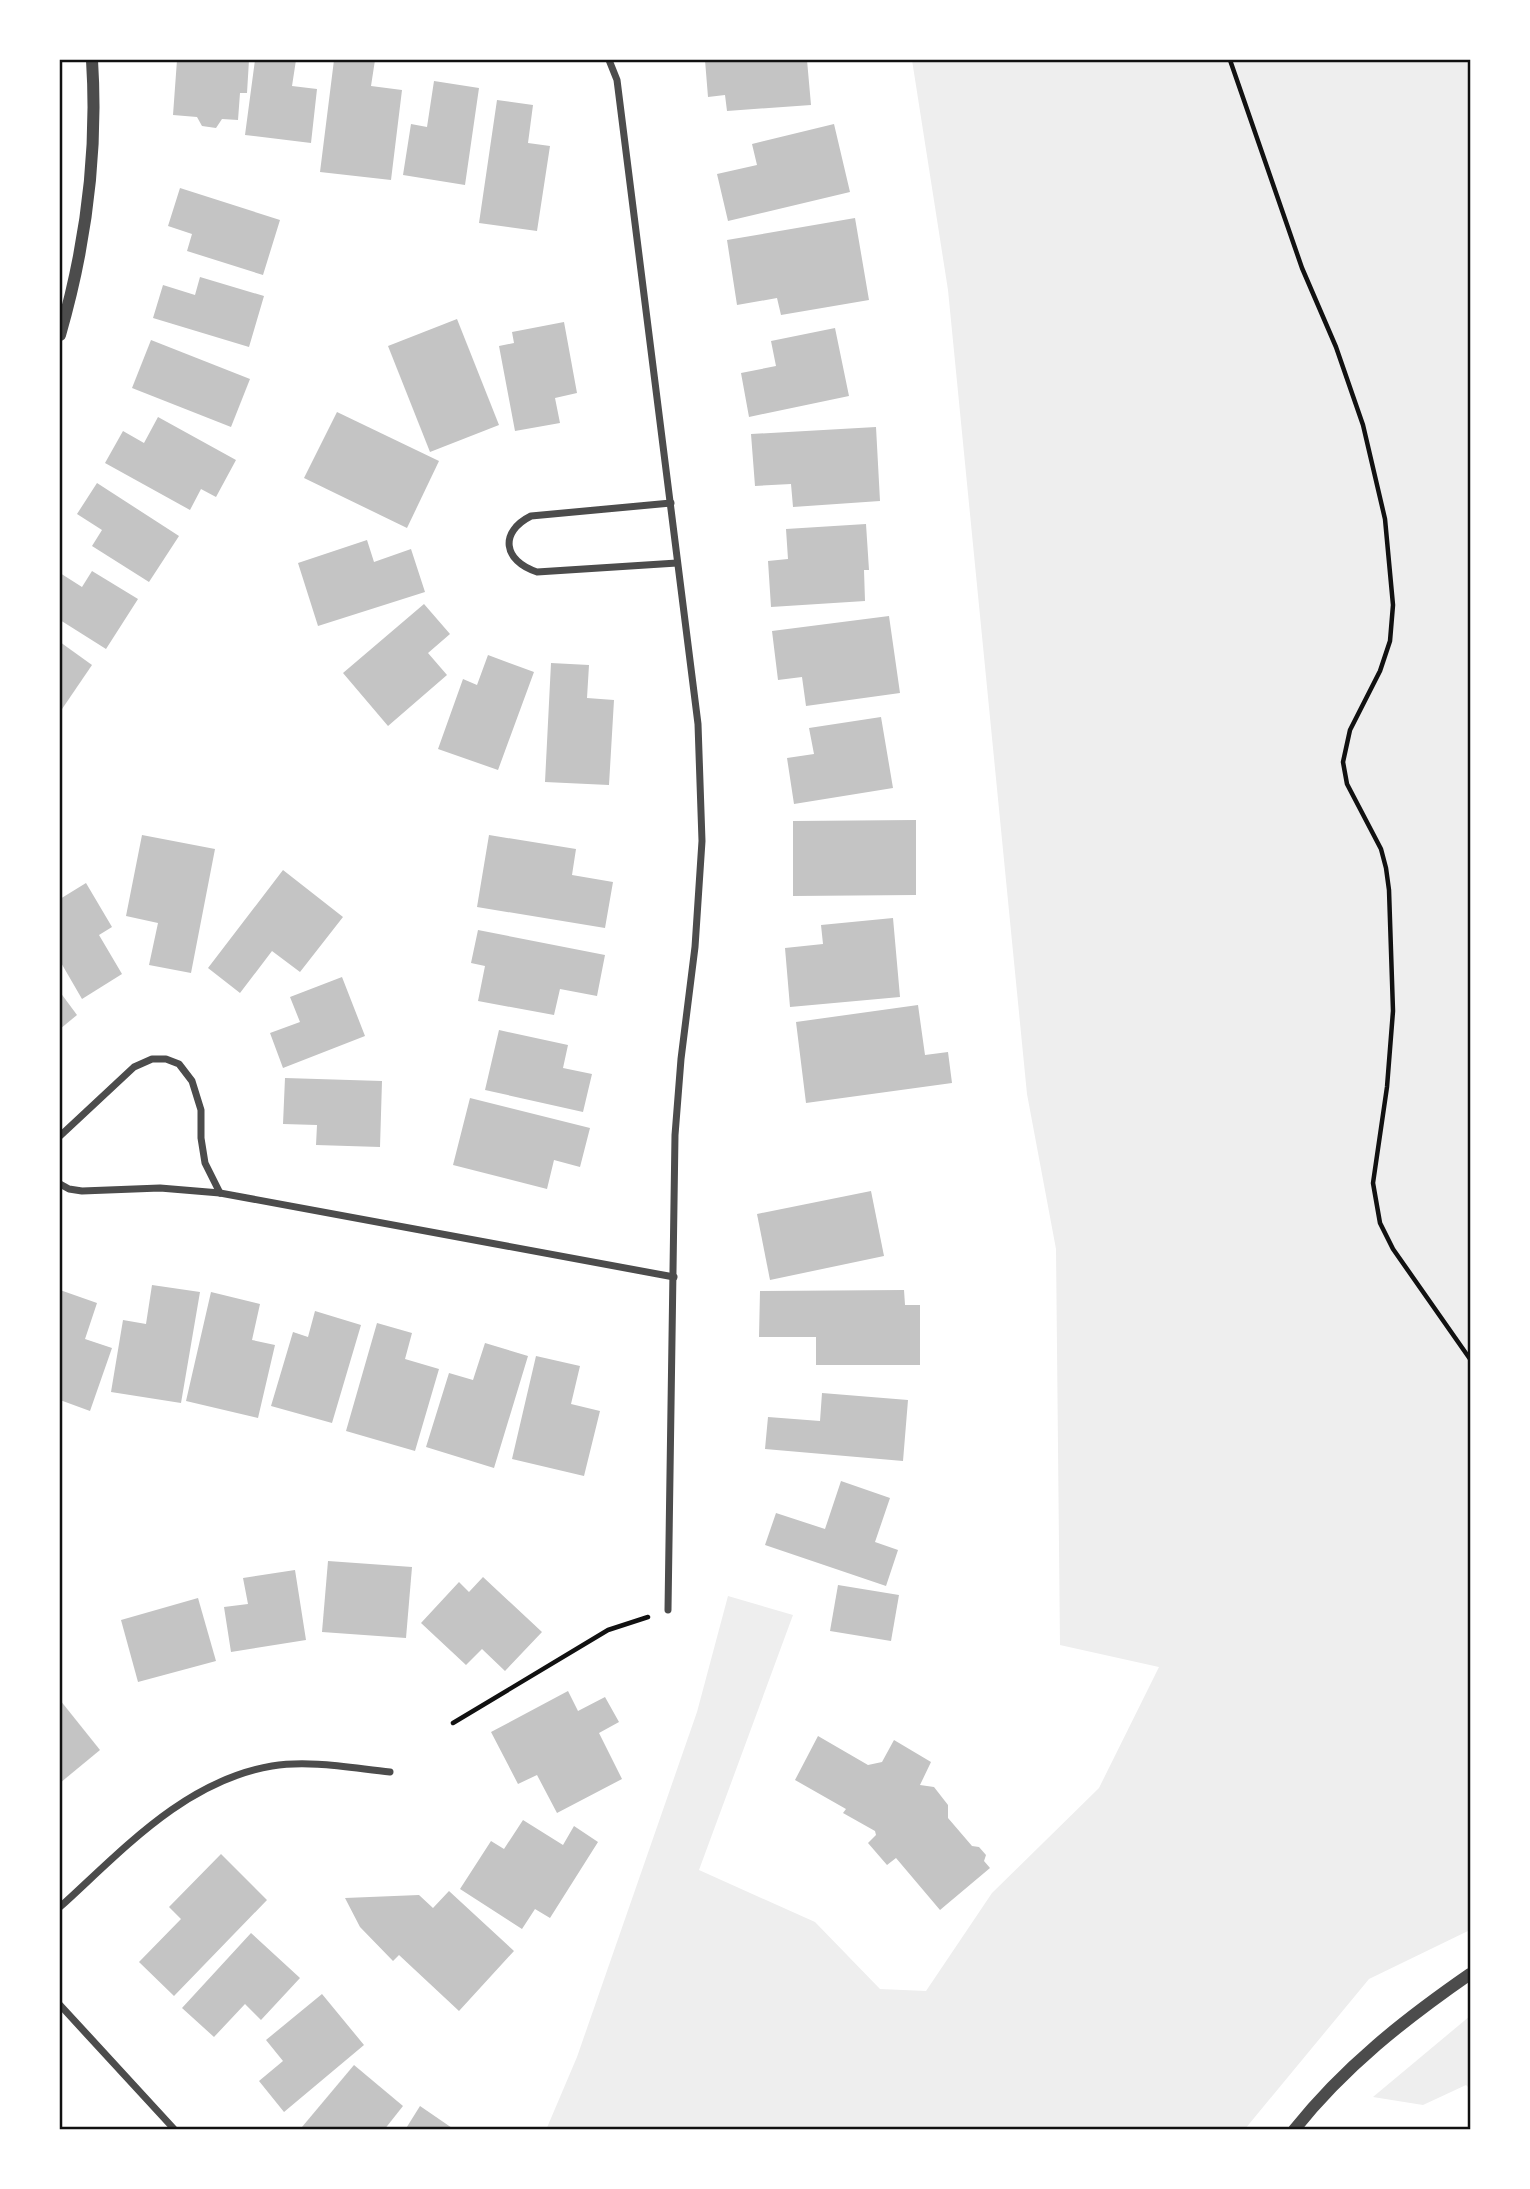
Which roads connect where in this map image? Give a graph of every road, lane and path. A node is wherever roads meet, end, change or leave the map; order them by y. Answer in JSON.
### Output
{"nodes":[{"id":1,"x":92,"y":60,"type":"edge"},
{"id":2,"x":609,"y":60,"type":"edge"},
{"id":3,"x":1230,"y":60,"type":"edge"},
{"id":4,"x":60,"y":335,"type":"edge"},
{"id":5,"x":671,"y":503,"type":"junction"},
{"id":6,"x":677,"y":563,"type":"junction"},
{"id":7,"x":60,"y":1136,"type":"edge"},
{"id":8,"x":60,"y":1184,"type":"edge"},
{"id":9,"x":220,"y":1193,"type":"junction"},
{"id":10,"x":674,"y":1277,"type":"junction"},
{"id":11,"x":1471,"y":1359,"type":"edge"},
{"id":12,"x":668,"y":1610,"type":"joint"},
{"id":13,"x":453,"y":1723,"type":"dead end"},
{"id":14,"x":390,"y":1772,"type":"dead end"},
{"id":15,"x":60,"y":1908,"type":"edge"},
{"id":16,"x":1471,"y":1974,"type":"edge"},
{"id":17,"x":60,"y":2005,"type":"edge"},
{"id":18,"x":176,"y":2130,"type":"edge"},
{"id":19,"x":1294,"y":2130,"type":"edge"}],
"edges":[{"from":1,"to":4,"type":"street"},
{"from":2,"to":5,"type":"street"},
{"from":3,"to":11,"type":"path"},
{"from":5,"to":6,"type":"street"},
{"from":5,"to":6,"type":"street"},
{"from":6,"to":10,"type":"street"},
{"from":7,"to":9,"type":"street"},
{"from":8,"to":9,"type":"street"},
{"from":9,"to":10,"type":"street"},
{"from":10,"to":12,"type":"street"},
{"from":12,"to":13,"type":"path"},
{"from":14,"to":15,"type":"street"},
{"from":16,"to":19,"type":"street"},
{"from":17,"to":18,"type":"street"}]}
